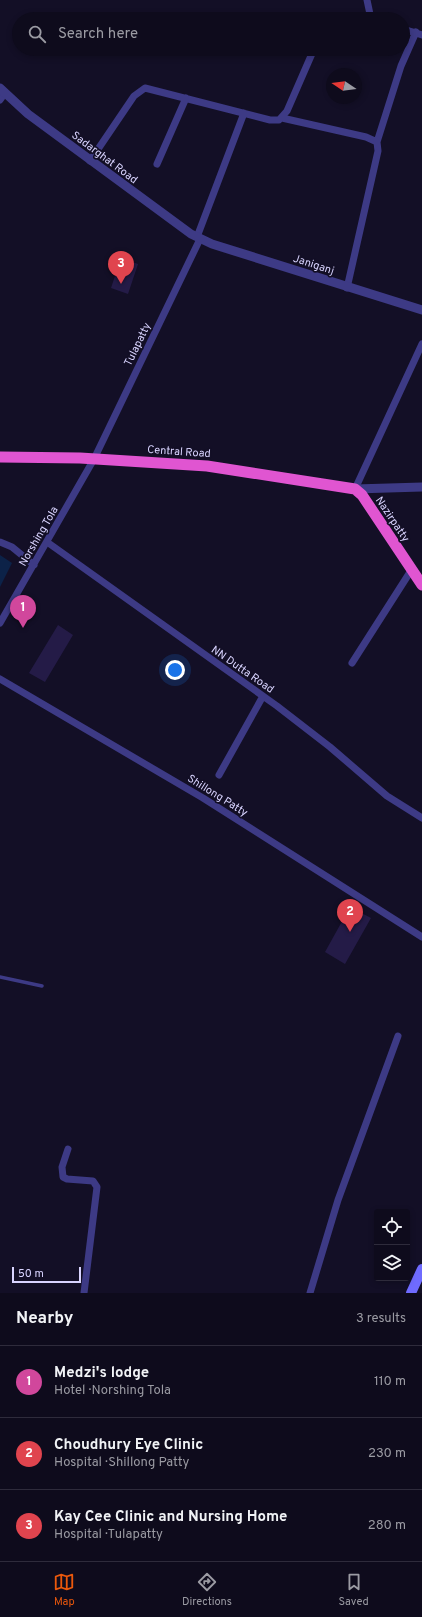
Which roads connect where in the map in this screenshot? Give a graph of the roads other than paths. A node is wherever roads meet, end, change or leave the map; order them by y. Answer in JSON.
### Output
{"nodes":[{"id":1,"x":368,"y":0,"type":"edge"},
{"id":2,"x":370,"y":12,"type":"edge"},
{"id":3,"x":419,"y":33,"type":"edge"},
{"id":4,"x":410,"y":50,"type":"edge"},
{"id":5,"x":311,"y":56,"type":"edge"},
{"id":6,"x":406,"y":56,"type":"edge"},
{"id":7,"x":2,"y":94,"type":"edge"},
{"id":8,"x":186,"y":98,"type":"junction"},
{"id":9,"x":244,"y":113,"type":"junction"},
{"id":10,"x":282,"y":118,"type":"junction"},
{"id":11,"x":377,"y":142,"type":"junction"},
{"id":12,"x":90,"y":161,"type":"junction"},
{"id":13,"x":157,"y":164,"type":"dead end"},
{"id":14,"x":199,"y":238,"type":"junction"},
{"id":15,"x":347,"y":288,"type":"junction"},
{"id":16,"x":422,"y":310,"type":"edge"},
{"id":17,"x":422,"y":344,"type":"edge"},
{"id":18,"x":0,"y":456,"type":"edge"},
{"id":19,"x":94,"y":459,"type":"junction"},
{"id":20,"x":422,"y":487,"type":"edge"},
{"id":21,"x":355,"y":489,"type":"junction"},
{"id":22,"x":0,"y":542,"type":"edge"},
{"id":23,"x":47,"y":542,"type":"junction"},
{"id":24,"x":34,"y":565,"type":"junction"},
{"id":25,"x":412,"y":569,"type":"junction"},
{"id":26,"x":422,"y":584,"type":"edge"},
{"id":27,"x":0,"y":623,"type":"edge"},
{"id":28,"x":352,"y":663,"type":"dead end"},
{"id":29,"x":0,"y":679,"type":"edge"},
{"id":30,"x":263,"y":696,"type":"junction"},
{"id":31,"x":219,"y":775,"type":"dead end"},
{"id":32,"x":422,"y":818,"type":"edge"},
{"id":33,"x":422,"y":937,"type":"edge"},
{"id":34,"x":0,"y":977,"type":"edge"},
{"id":35,"x":42,"y":986,"type":"dead end"},
{"id":36,"x":398,"y":1036,"type":"dead end"},
{"id":37,"x":68,"y":1149,"type":"dead end"},
{"id":38,"x":422,"y":1269,"type":"edge"},
{"id":39,"x":84,"y":1293,"type":"edge"},
{"id":40,"x":310,"y":1293,"type":"edge"},
{"id":41,"x":411,"y":1293,"type":"edge"}],
"edges":[{"from":1,"to":2,"type":"street"},
{"from":3,"to":4,"type":"street"},
{"from":5,"to":10,"type":"street"},
{"from":6,"to":11,"type":"street"},
{"from":7,"to":12,"type":"street","name":"Sadarghat Road"},
{"from":8,"to":9,"type":"street"},
{"from":8,"to":12,"type":"street"},
{"from":8,"to":13,"type":"street"},
{"from":9,"to":10,"type":"street"},
{"from":9,"to":14,"type":"street","name":"Tulapatty"},
{"from":10,"to":11,"type":"street"},
{"from":11,"to":15,"type":"street"},
{"from":12,"to":14,"type":"street","name":"Sadarghat Road"},
{"from":14,"to":15,"type":"street","name":"Janiganj"},
{"from":14,"to":19,"type":"street","name":"Tulapatty"},
{"from":15,"to":16,"type":"street","name":"Janiganj"},
{"from":17,"to":21,"type":"street"},
{"from":18,"to":19,"type":"highway","name":"Central Road"},
{"from":19,"to":21,"type":"highway","name":"Central Road"},
{"from":19,"to":23,"type":"street","name":"Norshing Tola"},
{"from":20,"to":21,"type":"street"},
{"from":21,"to":25,"type":"highway","name":"Nazirpatty"},
{"from":22,"to":24,"type":"street"},
{"from":23,"to":24,"type":"street","name":"Norshing Tola"},
{"from":23,"to":30,"type":"street","name":"NN Dutta Road"},
{"from":24,"to":27,"type":"street","name":"Norshing Tola"},
{"from":25,"to":26,"type":"highway","name":"Nazirpatty"},
{"from":25,"to":28,"type":"street"},
{"from":29,"to":33,"type":"street","name":"Shillong Patty"},
{"from":30,"to":31,"type":"street"},
{"from":30,"to":32,"type":"street","name":"NN Dutta Road"},
{"from":34,"to":35,"type":"lane"},
{"from":36,"to":40,"type":"street"},
{"from":37,"to":39,"type":"street"},
{"from":38,"to":41,"type":"main road"}]}
